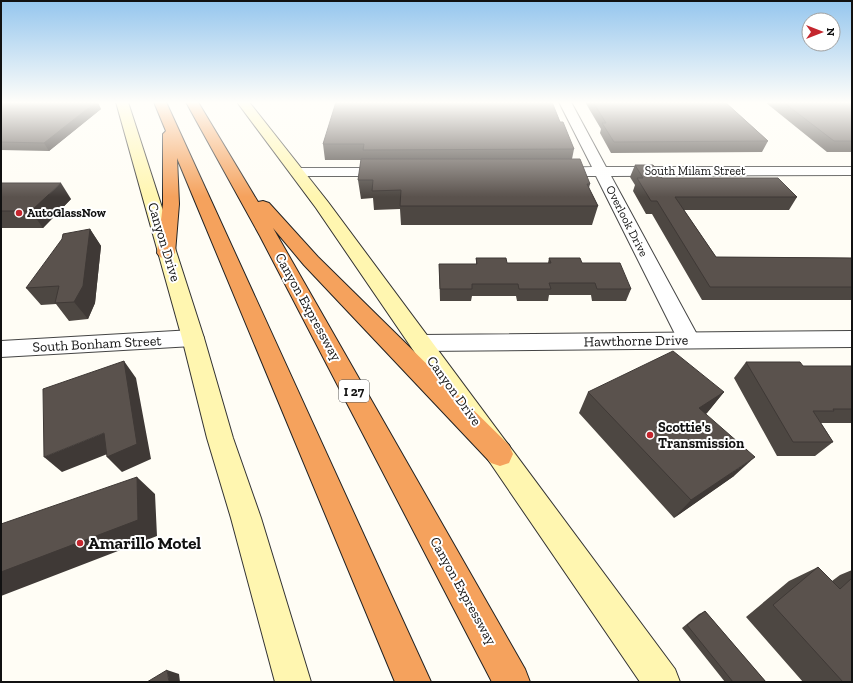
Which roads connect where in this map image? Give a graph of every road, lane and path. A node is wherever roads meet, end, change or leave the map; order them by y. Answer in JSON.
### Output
{"nodes":[{"id":1,"x":131,"y":134,"type":"edge"},
{"id":2,"x":170,"y":134,"type":"edge"},
{"id":3,"x":174,"y":134,"type":"edge"},
{"id":4,"x":210,"y":134,"type":"edge"},
{"id":5,"x":268,"y":134,"type":"edge"},
{"id":6,"x":581,"y":134,"type":"edge"},
{"id":7,"x":230,"y":169,"type":"junction"},
{"id":8,"x":852,"y":171,"type":"edge"},
{"id":9,"x":297,"y":172,"type":"junction"},
{"id":10,"x":399,"y":172,"type":"edge"},
{"id":11,"x":541,"y":172,"type":"edge"},
{"id":12,"x":602,"y":172,"type":"junction"},
{"id":13,"x":166,"y":252,"type":"junction"},
{"id":14,"x":193,"y":338,"type":"junction"},
{"id":15,"x":852,"y":339,"type":"edge"},
{"id":16,"x":689,"y":340,"type":"junction"},
{"id":17,"x":421,"y":343,"type":"junction"},
{"id":18,"x":1,"y":349,"type":"edge"},
{"id":19,"x":500,"y":454,"type":"junction"},
{"id":20,"x":293,"y":682,"type":"edge"},
{"id":21,"x":412,"y":682,"type":"edge"},
{"id":22,"x":512,"y":682,"type":"edge"},
{"id":23,"x":662,"y":682,"type":"edge"}],
"edges":[{"from":1,"to":13,"type":"main road","name":"Canyon Drive"},
{"from":2,"to":13,"type":"highway"},
{"from":3,"to":21,"type":"highway"},
{"from":4,"to":7,"type":"highway","name":"Canyon Expressway","number":"I 27"},
{"from":5,"to":9,"type":"main road","name":"Canyon Drive"},
{"from":6,"to":12,"type":"street","name":"Overlook Drive"},
{"from":7,"to":19,"type":"highway"},
{"from":7,"to":22,"type":"highway","name":"Canyon Expressway","number":"I 27"},
{"from":8,"to":12,"type":"street","name":"South Milam Street"},
{"from":9,"to":10,"type":"street"},
{"from":9,"to":17,"type":"main road","name":"Canyon Drive"},
{"from":11,"to":12,"type":"street","name":"South Milam Street"},
{"from":12,"to":16,"type":"street","name":"Overlook Drive"},
{"from":13,"to":14,"type":"main road","name":"Canyon Drive"},
{"from":14,"to":18,"type":"street","name":"South Bonham Street"},
{"from":14,"to":20,"type":"main road","name":"Canyon Drive"},
{"from":15,"to":16,"type":"street","name":"Hawthorne Drive"},
{"from":16,"to":17,"type":"street","name":"Hawthorne Drive"},
{"from":17,"to":19,"type":"main road","name":"Canyon Drive"},
{"from":19,"to":23,"type":"main road","name":"Canyon Drive"}]}
